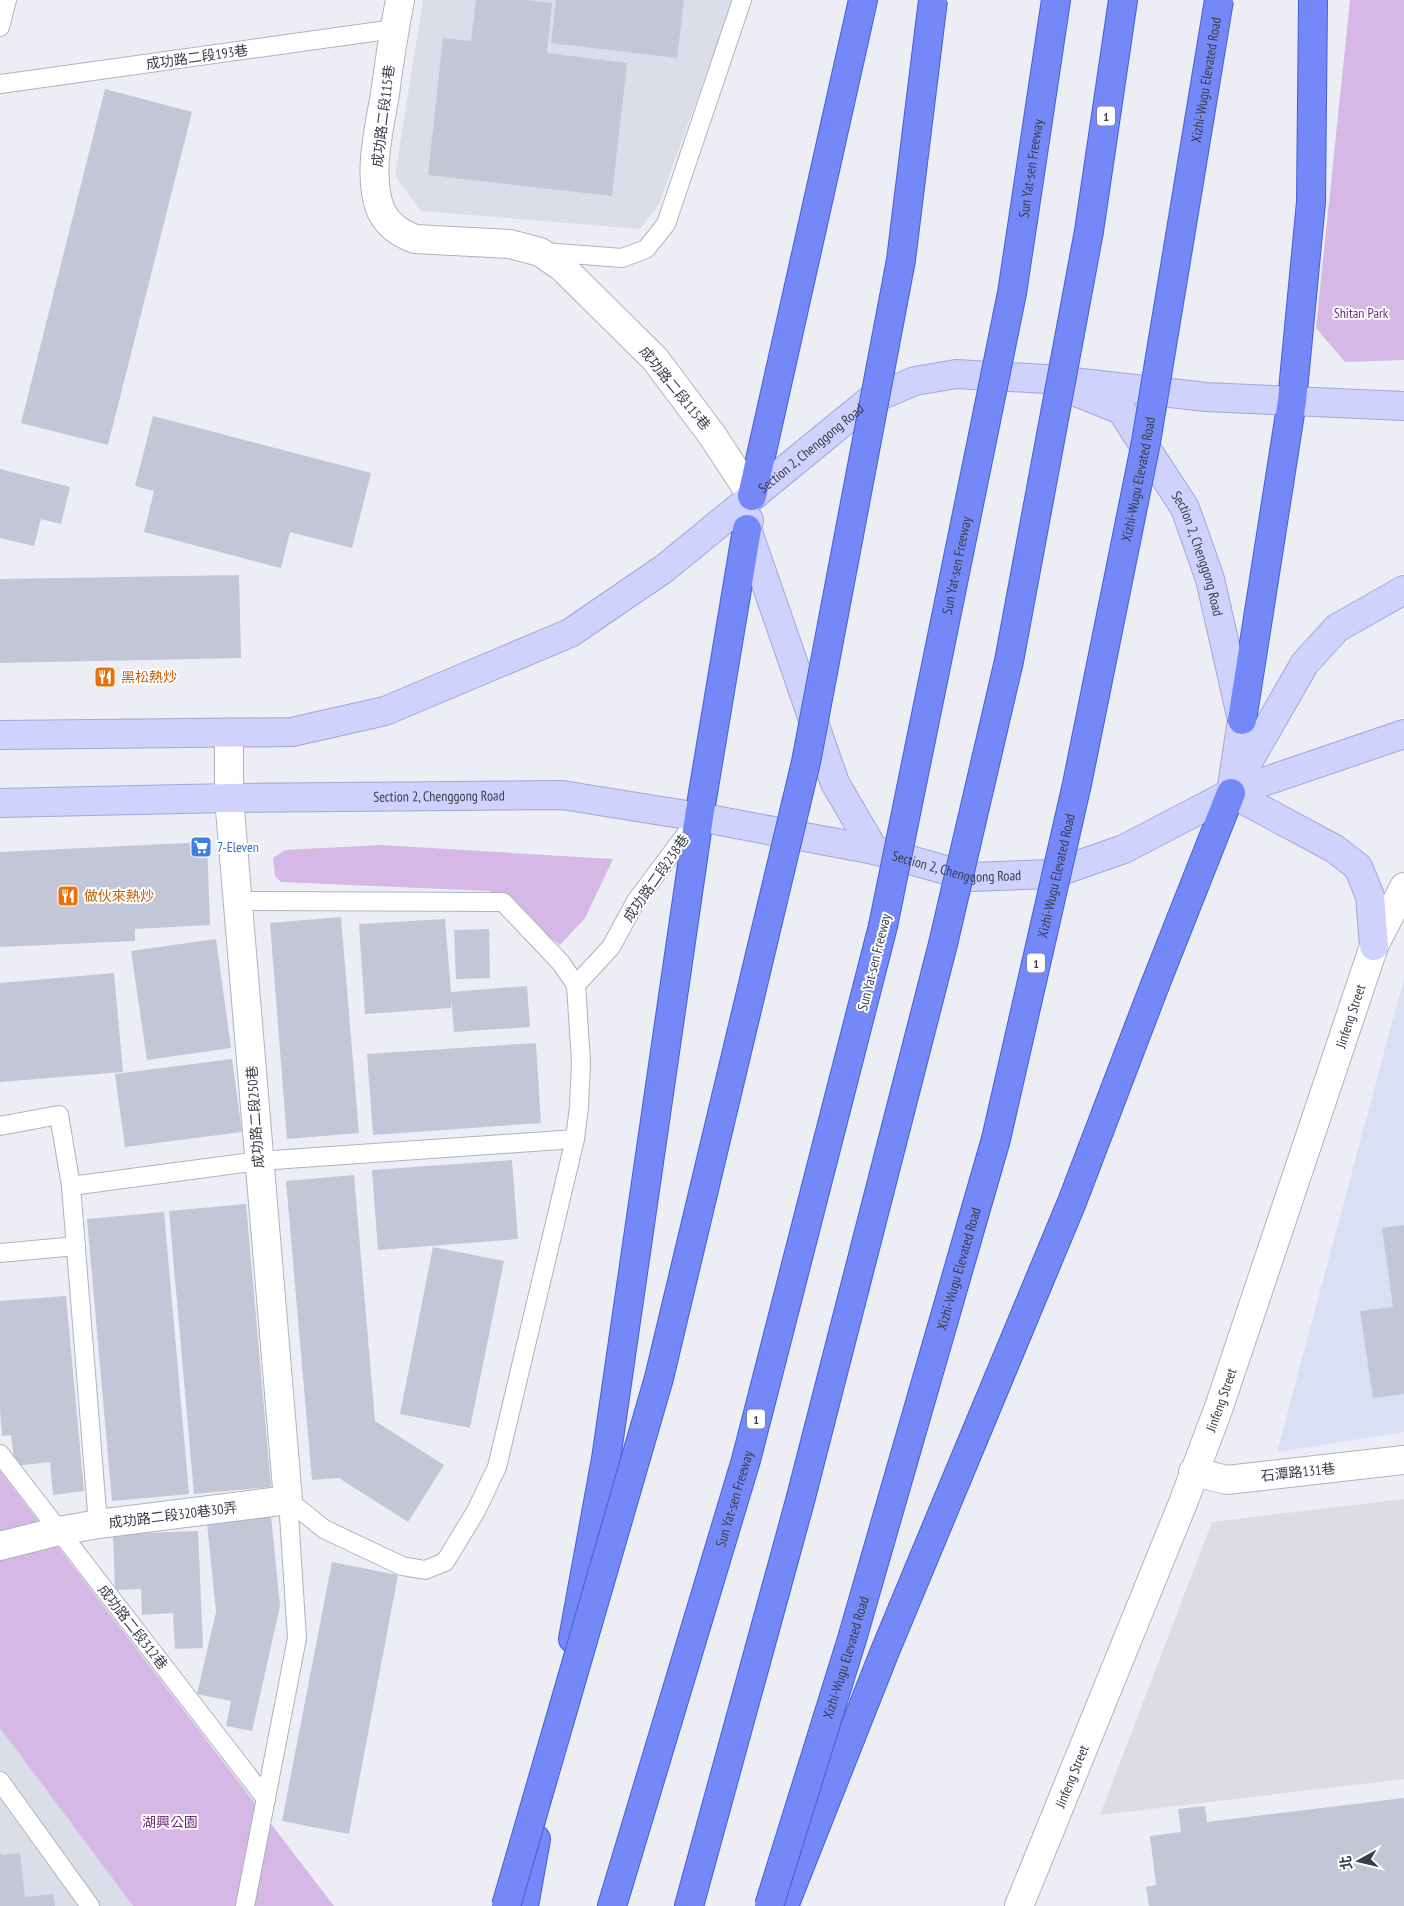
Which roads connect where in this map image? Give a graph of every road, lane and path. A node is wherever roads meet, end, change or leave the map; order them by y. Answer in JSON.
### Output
{"nodes":[{"id":1,"x":7,"y":0,"type":"edge"},
{"id":2,"x":400,"y":0,"type":"edge"},
{"id":3,"x":742,"y":0,"type":"edge"},
{"id":4,"x":863,"y":0,"type":"edge"},
{"id":5,"x":933,"y":0,"type":"edge"},
{"id":6,"x":1056,"y":0,"type":"edge"},
{"id":7,"x":1122,"y":0,"type":"edge"},
{"id":8,"x":1219,"y":0,"type":"edge"},
{"id":9,"x":1313,"y":0,"type":"edge"},
{"id":10,"x":0,"y":27,"type":"edge"},
{"id":11,"x":394,"y":29,"type":"junction"},
{"id":12,"x":0,"y":84,"type":"edge"},
{"id":13,"x":540,"y":252,"type":"junction"},
{"id":14,"x":1046,"y":379,"type":"junction"},
{"id":15,"x":1292,"y":401,"type":"junction"},
{"id":16,"x":1404,"y":406,"type":"edge"},
{"id":17,"x":752,"y":496,"type":"junction"},
{"id":18,"x":747,"y":529,"type":"junction"},
{"id":19,"x":1404,"y":590,"type":"edge"},
{"id":20,"x":1242,"y":720,"type":"junction"},
{"id":21,"x":229,"y":733,"type":"junction"},
{"id":22,"x":1404,"y":734,"type":"edge"},
{"id":23,"x":0,"y":736,"type":"edge"},
{"id":24,"x":1231,"y":793,"type":"junction"},
{"id":25,"x":229,"y":798,"type":"junction"},
{"id":26,"x":0,"y":802,"type":"edge"},
{"id":27,"x":699,"y":816,"type":"junction"},
{"id":28,"x":874,"y":850,"type":"junction"},
{"id":29,"x":1404,"y":888,"type":"edge"},
{"id":30,"x":239,"y":901,"type":"junction"},
{"id":31,"x":1374,"y":946,"type":"junction"},
{"id":32,"x":576,"y":984,"type":"junction"},
{"id":33,"x":0,"y":1126,"type":"edge"},
{"id":34,"x":575,"y":1139,"type":"junction"},
{"id":35,"x":259,"y":1161,"type":"junction"},
{"id":36,"x":71,"y":1186,"type":"junction"},
{"id":37,"x":76,"y":1246,"type":"junction"},
{"id":38,"x":0,"y":1253,"type":"edge"},
{"id":39,"x":0,"y":1454,"type":"edge"},
{"id":40,"x":1404,"y":1460,"type":"edge"},
{"id":41,"x":1193,"y":1472,"type":"junction"},
{"id":42,"x":288,"y":1500,"type":"junction"},
{"id":43,"x":98,"y":1524,"type":"junction"},
{"id":44,"x":59,"y":1532,"type":"junction"},
{"id":45,"x":0,"y":1546,"type":"edge"},
{"id":46,"x":0,"y":1781,"type":"edge"},
{"id":47,"x":266,"y":1799,"type":"junction"},
{"id":48,"x":90,"y":1906,"type":"edge"},
{"id":49,"x":246,"y":1906,"type":"edge"},
{"id":50,"x":506,"y":1906,"type":"edge"},
{"id":51,"x":524,"y":1906,"type":"edge"},
{"id":52,"x":612,"y":1906,"type":"edge"},
{"id":53,"x":689,"y":1906,"type":"edge"},
{"id":54,"x":770,"y":1906,"type":"edge"},
{"id":55,"x":784,"y":1906,"type":"edge"},
{"id":56,"x":1019,"y":1906,"type":"edge"}],
"edges":[{"from":1,"to":10,"type":"lane"},
{"from":2,"to":11,"type":"street","name":"成功路二段115巷"},
{"from":3,"to":13,"type":"lane","name":"成功路二段115巷"},
{"from":4,"to":17,"type":"highway"},
{"from":5,"to":50,"type":"highway","bridge":true},
{"from":6,"to":52,"type":"highway","name":"Sun Yat-sen Freeway","number":"1","bridge":true},
{"from":7,"to":53,"type":"highway","number":"1","bridge":true},
{"from":8,"to":54,"type":"highway","name":"Xizhi-Wugu Elevated Road","number":"1","bridge":true},
{"from":9,"to":15,"type":"highway"},
{"from":11,"to":12,"type":"lane","name":"成功路二段193巷"},
{"from":11,"to":13,"type":"street","name":"成功路二段115巷"},
{"from":13,"to":17,"type":"street","name":"成功路二段115巷"},
{"from":14,"to":15,"type":"main road","name":"Section 2, Chenggong Road"},
{"from":14,"to":17,"type":"main road","name":"Section 2, Chenggong Road"},
{"from":14,"to":20,"type":"main road","name":"Section 2, Chenggong Road"},
{"from":15,"to":16,"type":"main road","name":"Section 2, Chenggong Road"},
{"from":15,"to":20,"type":"highway"},
{"from":17,"to":18,"type":"main road","name":"Section 2, Chenggong Road"},
{"from":17,"to":21,"type":"main road","name":"Section 2, Chenggong Road"},
{"from":18,"to":27,"type":"highway"},
{"from":18,"to":28,"type":"main road","name":"Section 2, Chenggong Road"},
{"from":19,"to":24,"type":"main road"},
{"from":20,"to":24,"type":"main road","name":"Section 2, Chenggong Road"},
{"from":21,"to":23,"type":"main road","name":"Section 2, Chenggong Road"},
{"from":21,"to":25,"type":"street","name":"成功路二段250巷"},
{"from":22,"to":24,"type":"main road"},
{"from":24,"to":28,"type":"main road","name":"Section 2, Chenggong Road"},
{"from":24,"to":31,"type":"main road"},
{"from":24,"to":55,"type":"highway"},
{"from":25,"to":26,"type":"main road","name":"Section 2, Chenggong Road"},
{"from":25,"to":27,"type":"main road","name":"Section 2, Chenggong Road"},
{"from":25,"to":30,"type":"street","name":"成功路二段250巷"},
{"from":27,"to":28,"type":"main road","name":"Section 2, Chenggong Road"},
{"from":27,"to":32,"type":"lane","name":"成功路二段238巷"},
{"from":27,"to":51,"type":"highway"},
{"from":29,"to":31,"type":"street","name":"Jinfeng Street"},
{"from":30,"to":32,"type":"lane"},
{"from":30,"to":35,"type":"street","name":"成功路二段250巷"},
{"from":31,"to":41,"type":"street","name":"Jinfeng Street"},
{"from":32,"to":34,"type":"lane"},
{"from":33,"to":36,"type":"lane"},
{"from":34,"to":35,"type":"lane"},
{"from":34,"to":42,"type":"lane"},
{"from":35,"to":36,"type":"lane"},
{"from":35,"to":42,"type":"street","name":"成功路二段250巷"},
{"from":36,"to":37,"type":"lane"},
{"from":37,"to":38,"type":"lane"},
{"from":37,"to":43,"type":"lane"},
{"from":39,"to":44,"type":"lane","name":"成功路二段312巷"},
{"from":40,"to":41,"type":"street","name":"石潭路131巷"},
{"from":41,"to":56,"type":"street","name":"Jinfeng Street"},
{"from":42,"to":43,"type":"street","name":"成功路二段320巷30弄"},
{"from":42,"to":47,"type":"lane"},
{"from":43,"to":44,"type":"street","name":"成功路二段320巷30弄"},
{"from":44,"to":45,"type":"street","name":"成功路二段320巷30弄"},
{"from":44,"to":47,"type":"lane","name":"成功路二段312巷"},
{"from":46,"to":48,"type":"lane"},
{"from":47,"to":49,"type":"lane"}]}
